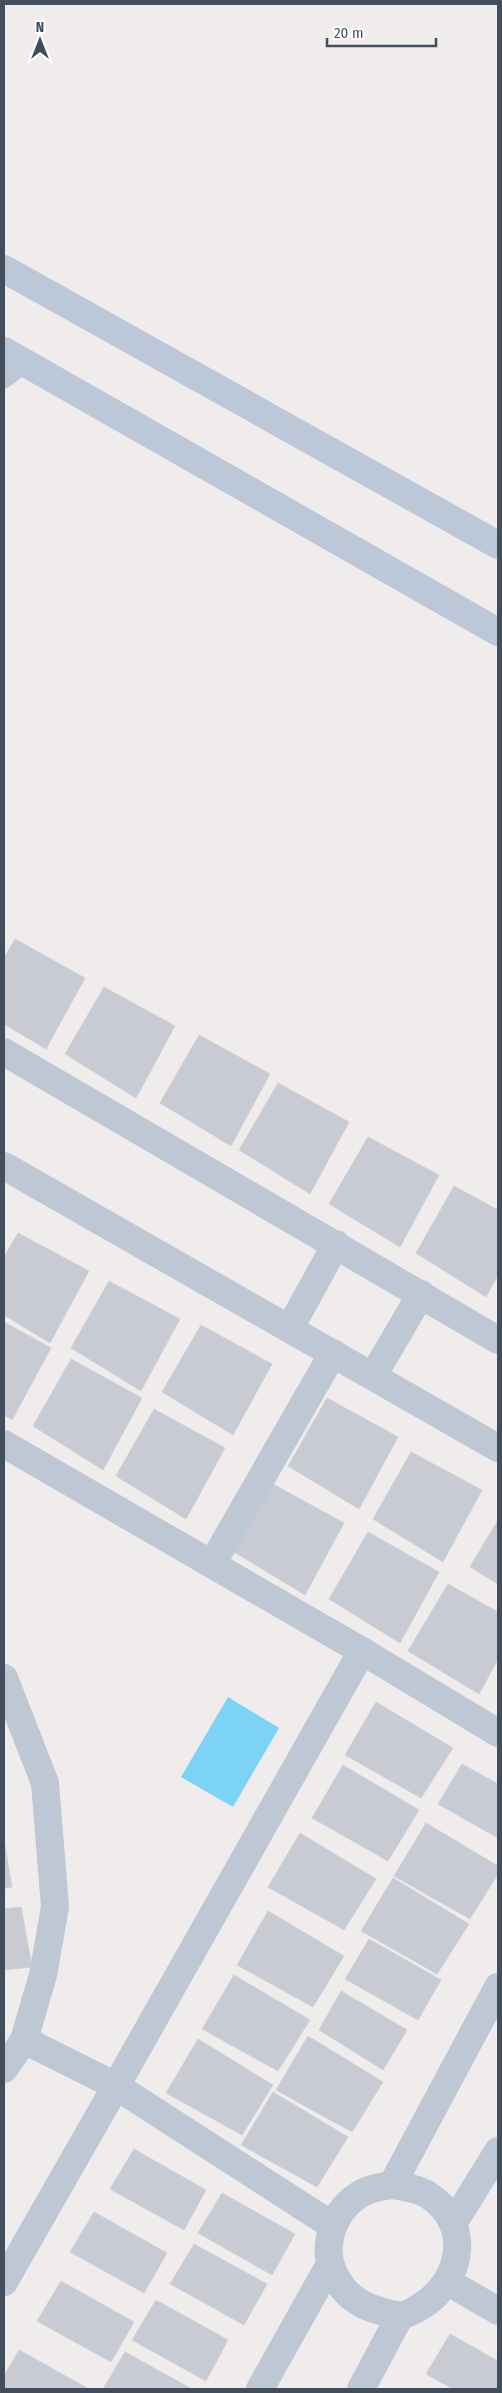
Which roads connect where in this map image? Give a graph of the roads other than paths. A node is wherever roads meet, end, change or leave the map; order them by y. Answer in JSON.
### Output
{"nodes":[{"id":1,"x":4,"y":269,"type":"edge"},
{"id":2,"x":11,"y":365,"type":"edge"},
{"id":3,"x":498,"y":545,"type":"edge"},
{"id":4,"x":498,"y":632,"type":"edge"},
{"id":5,"x":4,"y":1052,"type":"edge"},
{"id":6,"x":4,"y":1166,"type":"edge"},
{"id":7,"x":336,"y":1244,"type":"junction"},
{"id":8,"x":421,"y":1294,"type":"junction"},
{"id":9,"x":290,"y":1328,"type":"junction"},
{"id":10,"x":498,"y":1340,"type":"edge"},
{"id":11,"x":333,"y":1352,"type":"junction"},
{"id":12,"x":373,"y":1376,"type":"junction"},
{"id":13,"x":4,"y":1444,"type":"edge"},
{"id":14,"x":498,"y":1448,"type":"edge"},
{"id":15,"x":212,"y":1564,"type":"junction"},
{"id":16,"x":362,"y":1651,"type":"junction"},
{"id":17,"x":4,"y":1678,"type":"edge"},
{"id":18,"x":498,"y":1733,"type":"edge"},
{"id":19,"x":498,"y":1987,"type":"edge"},
{"id":20,"x":491,"y":2018,"type":"edge"},
{"id":21,"x":24,"y":2040,"type":"junction"},
{"id":22,"x":4,"y":2069,"type":"edge"},
{"id":23,"x":116,"y":2086,"type":"junction"},
{"id":24,"x":498,"y":2151,"type":"edge"},
{"id":25,"x":392,"y":2185,"type":"junction"},
{"id":26,"x":452,"y":2224,"type":"junction"},
{"id":27,"x":333,"y":2226,"type":"junction"},
{"id":28,"x":330,"y":2264,"type":"junction"},
{"id":29,"x":4,"y":2282,"type":"edge"},
{"id":30,"x":448,"y":2282,"type":"junction"},
{"id":31,"x":498,"y":2311,"type":"edge"},
{"id":32,"x":400,"y":2316,"type":"junction"},
{"id":33,"x":260,"y":2389,"type":"edge"},
{"id":34,"x":361,"y":2389,"type":"edge"}],
"edges":[{"from":1,"to":3,"type":"street"},
{"from":2,"to":4,"type":"street"},
{"from":5,"to":7,"type":"street"},
{"from":6,"to":9,"type":"street"},
{"from":7,"to":8,"type":"street"},
{"from":7,"to":9,"type":"street"},
{"from":8,"to":10,"type":"street"},
{"from":8,"to":12,"type":"street"},
{"from":9,"to":11,"type":"street"},
{"from":11,"to":12,"type":"street"},
{"from":11,"to":15,"type":"street"},
{"from":12,"to":14,"type":"street"},
{"from":13,"to":15,"type":"street"},
{"from":15,"to":16,"type":"street"},
{"from":16,"to":18,"type":"street"},
{"from":16,"to":23,"type":"street"},
{"from":17,"to":21,"type":"street"},
{"from":19,"to":20,"type":"street"},
{"from":20,"to":25,"type":"street"},
{"from":21,"to":22,"type":"street"},
{"from":21,"to":23,"type":"street"},
{"from":23,"to":27,"type":"street"},
{"from":23,"to":29,"type":"street"},
{"from":24,"to":26,"type":"street"},
{"from":25,"to":26,"type":"street"},
{"from":25,"to":27,"type":"street"},
{"from":26,"to":30,"type":"street"},
{"from":27,"to":28,"type":"street"},
{"from":28,"to":32,"type":"street"},
{"from":28,"to":33,"type":"street"},
{"from":30,"to":31,"type":"street"},
{"from":30,"to":32,"type":"street"},
{"from":32,"to":34,"type":"street"}]}
